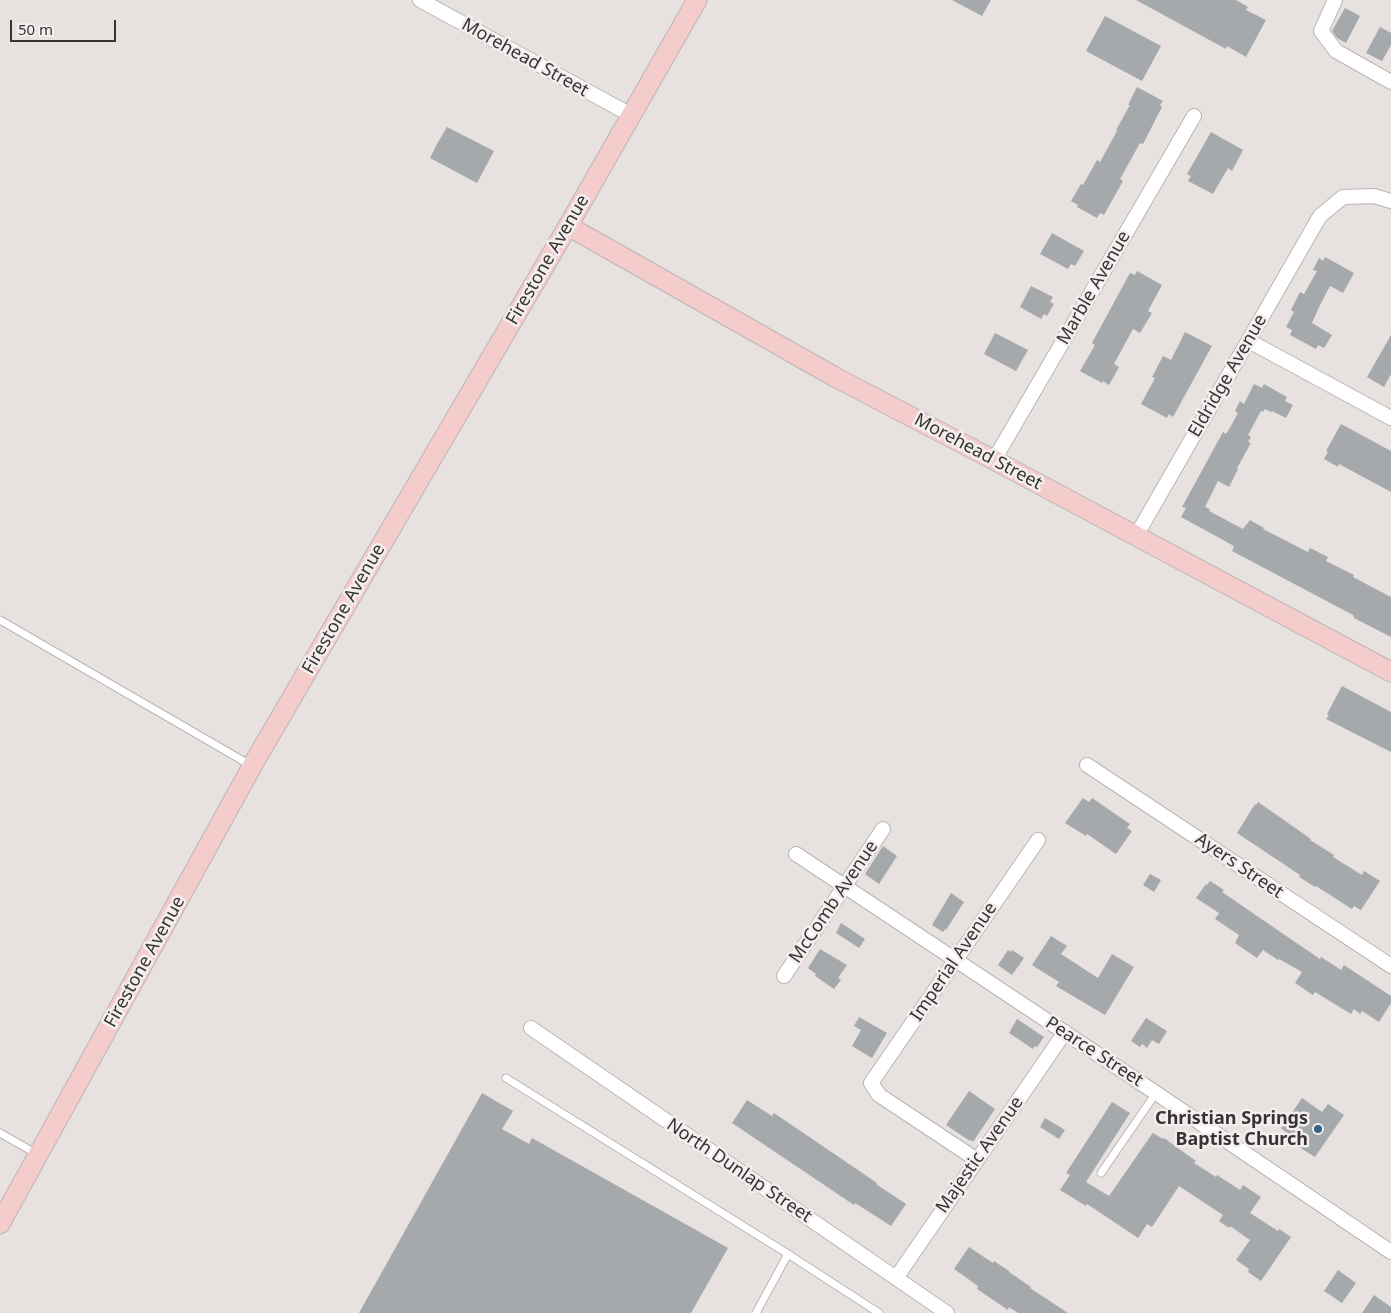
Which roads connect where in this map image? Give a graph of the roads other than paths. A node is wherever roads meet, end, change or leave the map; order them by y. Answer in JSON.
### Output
{"nodes":[{"id":1,"x":420,"y":0,"type":"edge"},
{"id":2,"x":697,"y":0,"type":"edge"},
{"id":3,"x":1335,"y":0,"type":"edge"},
{"id":4,"x":1391,"y":82,"type":"edge"},
{"id":5,"x":631,"y":115,"type":"junction"},
{"id":6,"x":1194,"y":116,"type":"dead end"},
{"id":7,"x":1391,"y":201,"type":"edge"},
{"id":8,"x":568,"y":226,"type":"junction"},
{"id":9,"x":1249,"y":341,"type":"junction"},
{"id":10,"x":1391,"y":418,"type":"edge"},
{"id":11,"x":994,"y":460,"type":"junction"},
{"id":12,"x":1136,"y":536,"type":"junction"},
{"id":13,"x":0,"y":620,"type":"edge"},
{"id":14,"x":1391,"y":672,"type":"edge"},
{"id":15,"x":1087,"y":765,"type":"dead end"},
{"id":16,"x":252,"y":766,"type":"junction"},
{"id":17,"x":883,"y":829,"type":"dead end"},
{"id":18,"x":1038,"y":840,"type":"dead end"},
{"id":19,"x":796,"y":854,"type":"dead end"},
{"id":20,"x":845,"y":885,"type":"junction"},
{"id":21,"x":956,"y":960,"type":"junction"},
{"id":22,"x":1391,"y":966,"type":"edge"},
{"id":23,"x":784,"y":976,"type":"dead end"},
{"id":24,"x":531,"y":1028,"type":"dead end"},
{"id":25,"x":1065,"y":1032,"type":"junction"},
{"id":26,"x":506,"y":1078,"type":"dead end"},
{"id":27,"x":1156,"y":1093,"type":"junction"},
{"id":28,"x":0,"y":1133,"type":"edge"},
{"id":29,"x":38,"y":1154,"type":"junction"},
{"id":30,"x":977,"y":1160,"type":"junction"},
{"id":31,"x":1101,"y":1173,"type":"dead end"},
{"id":32,"x":0,"y":1224,"type":"edge"},
{"id":33,"x":1391,"y":1252,"type":"edge"},
{"id":34,"x":788,"y":1254,"type":"junction"},
{"id":35,"x":896,"y":1278,"type":"junction"},
{"id":36,"x":756,"y":1313,"type":"edge"},
{"id":37,"x":879,"y":1313,"type":"edge"},
{"id":38,"x":948,"y":1313,"type":"edge"}],
"edges":[{"from":1,"to":5,"type":"street","name":"Morehead Street"},
{"from":2,"to":5,"type":"main road","name":"Firestone Avenue"},
{"from":3,"to":4,"type":"street"},
{"from":5,"to":8,"type":"main road","name":"Firestone Avenue"},
{"from":6,"to":11,"type":"street","name":"Marble Avenue"},
{"from":7,"to":9,"type":"street","name":"Eldridge Avenue"},
{"from":8,"to":11,"type":"main road","name":"Morehead Street"},
{"from":8,"to":16,"type":"main road","name":"Firestone Avenue"},
{"from":9,"to":10,"type":"street"},
{"from":9,"to":12,"type":"street","name":"Eldridge Avenue"},
{"from":11,"to":12,"type":"main road","name":"Morehead Street"},
{"from":12,"to":14,"type":"main road","name":"Morehead Street"},
{"from":13,"to":16,"type":"lane"},
{"from":15,"to":22,"type":"street","name":"Ayers Street"},
{"from":16,"to":29,"type":"main road","name":"Firestone Avenue"},
{"from":17,"to":20,"type":"street","name":"McComb Avenue"},
{"from":18,"to":21,"type":"street","name":"Imperial Avenue"},
{"from":19,"to":20,"type":"street","name":"Pearce Street"},
{"from":20,"to":21,"type":"street","name":"Pearce Street"},
{"from":20,"to":23,"type":"street","name":"McComb Avenue"},
{"from":21,"to":25,"type":"street","name":"Pearce Street"},
{"from":21,"to":30,"type":"street","name":"Imperial Avenue"},
{"from":24,"to":35,"type":"street","name":"North Dunlap Street"},
{"from":25,"to":27,"type":"street","name":"Pearce Street"},
{"from":25,"to":30,"type":"street","name":"Majestic Avenue"},
{"from":26,"to":34,"type":"lane"},
{"from":27,"to":31,"type":"lane"},
{"from":27,"to":33,"type":"street","name":"Pearce Street"},
{"from":28,"to":29,"type":"lane"},
{"from":29,"to":32,"type":"main road","name":"Firestone Avenue"},
{"from":30,"to":35,"type":"street","name":"Majestic Avenue"},
{"from":34,"to":36,"type":"lane"},
{"from":34,"to":37,"type":"lane"},
{"from":35,"to":38,"type":"street","name":"North Dunlap Street"}]}
